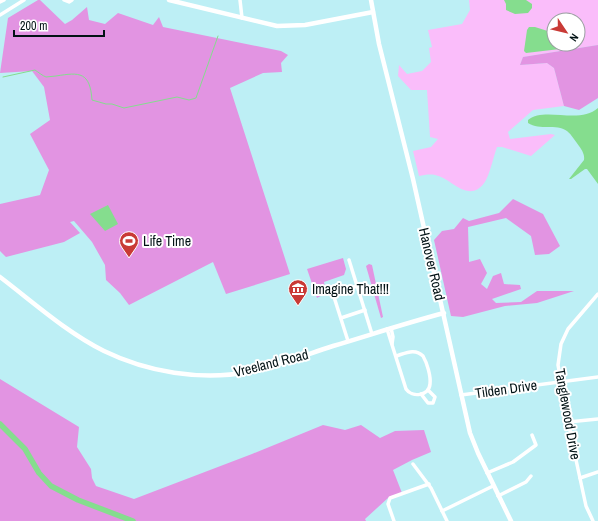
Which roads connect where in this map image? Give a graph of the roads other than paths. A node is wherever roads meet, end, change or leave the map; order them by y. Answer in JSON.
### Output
{"nodes":[{"id":1,"x":4,"y":0,"type":"edge"},
{"id":2,"x":24,"y":0,"type":"edge"},
{"id":3,"x":64,"y":0,"type":"edge"},
{"id":4,"x":72,"y":0,"type":"edge"},
{"id":5,"x":169,"y":0,"type":"edge"},
{"id":6,"x":240,"y":0,"type":"edge"},
{"id":7,"x":371,"y":0,"type":"edge"},
{"id":8,"x":0,"y":2,"type":"edge"},
{"id":9,"x":373,"y":12,"type":"junction"},
{"id":10,"x":0,"y":15,"type":"edge"},
{"id":11,"x":242,"y":18,"type":"junction"},
{"id":12,"x":349,"y":260,"type":"dead end"},
{"id":13,"x":0,"y":277,"type":"edge"},
{"id":14,"x":357,"y":286,"type":"junction"},
{"id":15,"x":598,"y":294,"type":"edge"},
{"id":16,"x":365,"y":310,"type":"junction"},
{"id":17,"x":444,"y":313,"type":"junction"},
{"id":18,"x":340,"y":318,"type":"junction"},
{"id":19,"x":389,"y":329,"type":"junction"},
{"id":20,"x":372,"y":334,"type":"junction"},
{"id":21,"x":348,"y":342,"type":"junction"},
{"id":22,"x":396,"y":356,"type":"junction"},
{"id":23,"x":598,"y":377,"type":"edge"},
{"id":24,"x":561,"y":382,"type":"junction"},
{"id":25,"x":428,"y":390,"type":"junction"},
{"id":26,"x":421,"y":394,"type":"junction"},
{"id":27,"x":462,"y":395,"type":"junction"},
{"id":28,"x":598,"y":419,"type":"edge"},
{"id":29,"x":568,"y":422,"type":"junction"},
{"id":30,"x":532,"y":435,"type":"dead end"},
{"id":31,"x":413,"y":464,"type":"dead end"},
{"id":32,"x":598,"y":472,"type":"edge"},
{"id":33,"x":487,"y":473,"type":"junction"},
{"id":34,"x":531,"y":476,"type":"dead end"},
{"id":35,"x":580,"y":478,"type":"junction"},
{"id":36,"x":429,"y":484,"type":"junction"},
{"id":37,"x":493,"y":486,"type":"junction"},
{"id":38,"x":498,"y":496,"type":"junction"},
{"id":39,"x":442,"y":511,"type":"junction"},
{"id":40,"x":394,"y":521,"type":"edge"},
{"id":41,"x":447,"y":521,"type":"edge"},
{"id":42,"x":511,"y":521,"type":"edge"},
{"id":43,"x":593,"y":521,"type":"edge"}],
"edges":[{"from":1,"to":8,"type":"street"},
{"from":2,"to":10,"type":"street"},
{"from":3,"to":4,"type":"street"},
{"from":5,"to":11,"type":"street"},
{"from":6,"to":11,"type":"street"},
{"from":7,"to":9,"type":"street","name":"Hanover Road"},
{"from":9,"to":11,"type":"street"},
{"from":9,"to":17,"type":"street","name":"Hanover Road"},
{"from":12,"to":14,"type":"street"},
{"from":13,"to":21,"type":"street","name":"Vreeland Road"},
{"from":14,"to":16,"type":"street"},
{"from":14,"to":18,"type":"street"},
{"from":15,"to":24,"type":"street","name":"Tanglewood Drive"},
{"from":16,"to":18,"type":"street"},
{"from":16,"to":20,"type":"street"},
{"from":17,"to":19,"type":"street","name":"Vreeland Road"},
{"from":17,"to":27,"type":"street","name":"Hanover Road"},
{"from":18,"to":21,"type":"street"},
{"from":19,"to":20,"type":"street","name":"Vreeland Road"},
{"from":19,"to":22,"type":"street"},
{"from":20,"to":21,"type":"street","name":"Vreeland Road"},
{"from":22,"to":25,"type":"street"},
{"from":22,"to":26,"type":"street"},
{"from":23,"to":24,"type":"street","name":"Tilden Drive"},
{"from":24,"to":27,"type":"street","name":"Tilden Drive"},
{"from":24,"to":29,"type":"street","name":"Tanglewood Drive"},
{"from":25,"to":26,"type":"street"},
{"from":25,"to":26,"type":"street"},
{"from":27,"to":33,"type":"street","name":"Hanover Road"},
{"from":28,"to":29,"type":"street"},
{"from":29,"to":35,"type":"street","name":"Tanglewood Drive"},
{"from":30,"to":33,"type":"street"},
{"from":31,"to":36,"type":"street"},
{"from":32,"to":35,"type":"street"},
{"from":33,"to":37,"type":"street","name":"Hanover Road"},
{"from":34,"to":38,"type":"street"},
{"from":35,"to":43,"type":"street","name":"Tanglewood Drive"},
{"from":36,"to":39,"type":"street"},
{"from":36,"to":40,"type":"street"},
{"from":37,"to":38,"type":"street","name":"Hanover Road"},
{"from":37,"to":39,"type":"street"},
{"from":38,"to":42,"type":"street","name":"Hanover Road"},
{"from":39,"to":41,"type":"street"}]}
